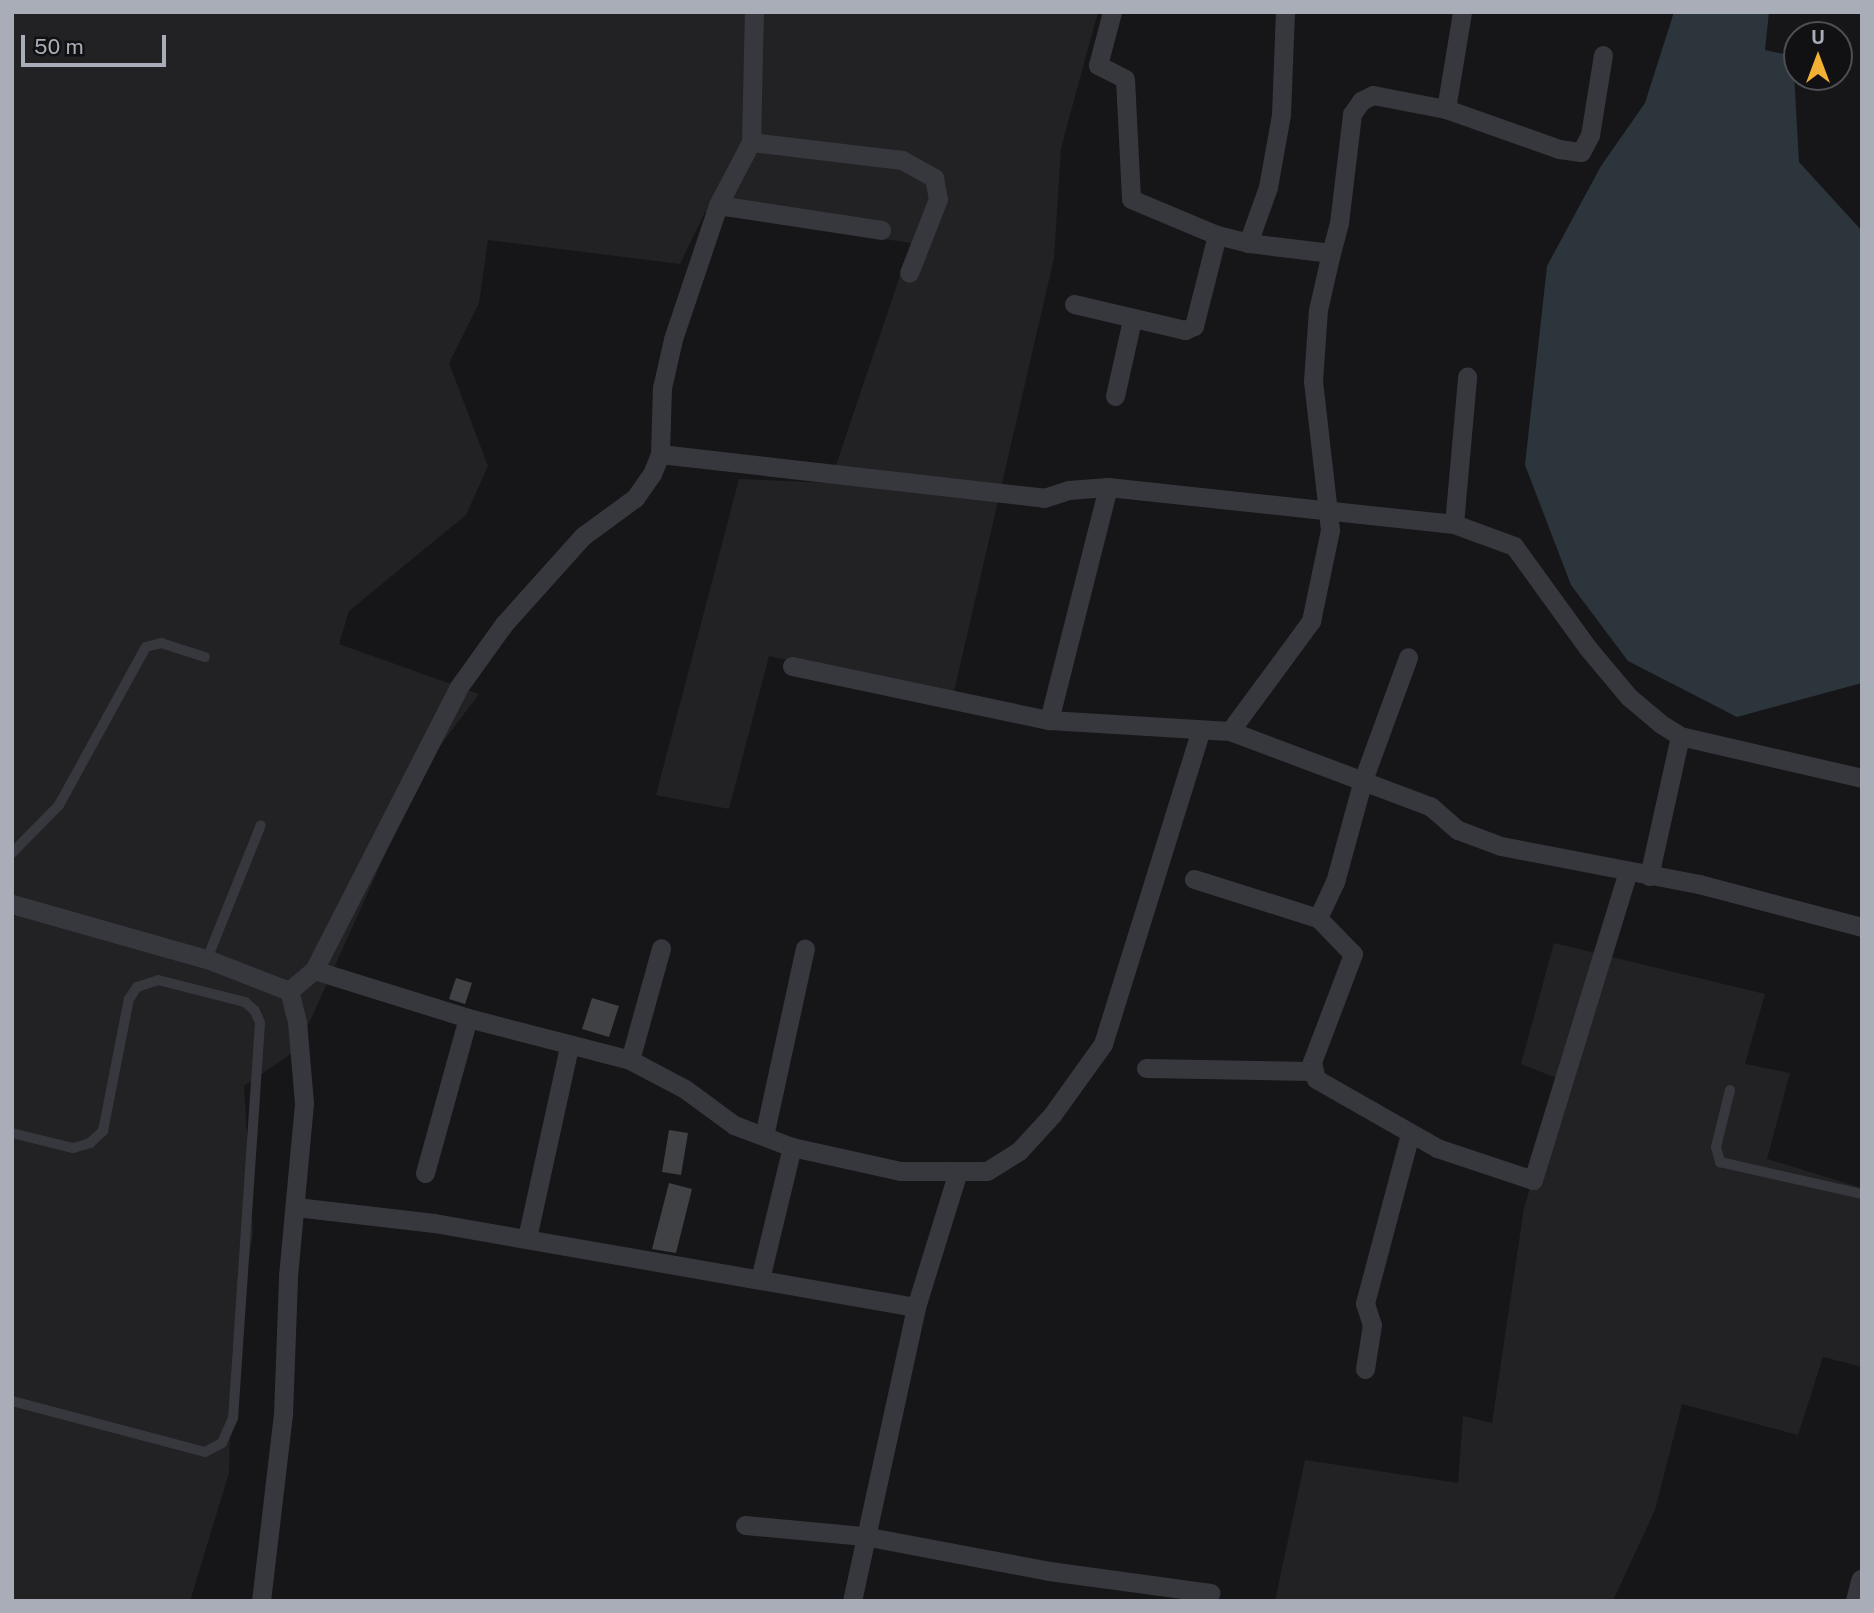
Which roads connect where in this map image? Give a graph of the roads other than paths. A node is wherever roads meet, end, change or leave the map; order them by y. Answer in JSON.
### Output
{"nodes":[{"id":1,"x":754,"y":12,"type":"edge"},
{"id":2,"x":1112,"y":12,"type":"edge"},
{"id":3,"x":1285,"y":12,"type":"edge"},
{"id":4,"x":1462,"y":12,"type":"edge"},
{"id":5,"x":1603,"y":55,"type":"dead end"},
{"id":6,"x":1446,"y":109,"type":"junction"},
{"id":7,"x":751,"y":142,"type":"junction"},
{"id":8,"x":718,"y":205,"type":"junction"},
{"id":9,"x":881,"y":230,"type":"dead end"},
{"id":10,"x":1217,"y":236,"type":"junction"},
{"id":11,"x":1248,"y":243,"type":"junction"},
{"id":12,"x":1331,"y":253,"type":"junction"},
{"id":13,"x":909,"y":272,"type":"dead end"},
{"id":14,"x":1074,"y":304,"type":"dead end"},
{"id":15,"x":1132,"y":320,"type":"junction"},
{"id":16,"x":1467,"y":377,"type":"dead end"},
{"id":17,"x":1115,"y":396,"type":"dead end"},
{"id":18,"x":660,"y":454,"type":"junction"},
{"id":19,"x":1108,"y":487,"type":"junction"},
{"id":20,"x":1329,"y":512,"type":"junction"},
{"id":21,"x":1454,"y":524,"type":"junction"},
{"id":22,"x":205,"y":657,"type":"dead end"},
{"id":23,"x":1408,"y":657,"type":"dead end"},
{"id":24,"x":792,"y":666,"type":"dead end"},
{"id":25,"x":1049,"y":720,"type":"junction"},
{"id":26,"x":1230,"y":731,"type":"junction"},
{"id":27,"x":1200,"y":732,"type":"junction"},
{"id":28,"x":1680,"y":736,"type":"junction"},
{"id":29,"x":1862,"y":778,"type":"edge"},
{"id":30,"x":1362,"y":783,"type":"junction"},
{"id":31,"x":261,"y":825,"type":"dead end"},
{"id":32,"x":12,"y":853,"type":"edge"},
{"id":33,"x":1628,"y":873,"type":"junction"},
{"id":34,"x":1649,"y":876,"type":"junction"},
{"id":35,"x":1194,"y":879,"type":"dead end"},
{"id":36,"x":12,"y":904,"type":"edge"},
{"id":37,"x":1318,"y":918,"type":"junction"},
{"id":38,"x":1862,"y":927,"type":"edge"},
{"id":39,"x":661,"y":948,"type":"dead end"},
{"id":40,"x":805,"y":948,"type":"dead end"},
{"id":41,"x":207,"y":959,"type":"junction"},
{"id":42,"x":314,"y":970,"type":"junction"},
{"id":43,"x":289,"y":991,"type":"junction"},
{"id":44,"x":468,"y":1018,"type":"junction"},
{"id":45,"x":569,"y":1047,"type":"junction"},
{"id":46,"x":630,"y":1060,"type":"junction"},
{"id":47,"x":1146,"y":1068,"type":"dead end"},
{"id":48,"x":1311,"y":1071,"type":"junction"},
{"id":49,"x":1730,"y":1090,"type":"dead end"},
{"id":50,"x":12,"y":1133,"type":"edge"},
{"id":51,"x":1409,"y":1135,"type":"junction"},
{"id":52,"x":764,"y":1136,"type":"junction"},
{"id":53,"x":792,"y":1147,"type":"junction"},
{"id":54,"x":958,"y":1171,"type":"junction"},
{"id":55,"x":425,"y":1173,"type":"dead end"},
{"id":56,"x":1862,"y":1194,"type":"edge"},
{"id":57,"x":296,"y":1207,"type":"junction"},
{"id":58,"x":527,"y":1238,"type":"junction"},
{"id":59,"x":760,"y":1279,"type":"junction"},
{"id":60,"x":916,"y":1307,"type":"junction"},
{"id":61,"x":1365,"y":1369,"type":"dead end"},
{"id":62,"x":12,"y":1401,"type":"edge"},
{"id":63,"x":746,"y":1525,"type":"dead end"},
{"id":64,"x":864,"y":1536,"type":"junction"},
{"id":65,"x":1862,"y":1581,"type":"edge"},
{"id":66,"x":1212,"y":1593,"type":"dead end"},
{"id":67,"x":261,"y":1601,"type":"edge"},
{"id":68,"x":852,"y":1601,"type":"edge"},
{"id":69,"x":1857,"y":1601,"type":"edge"}],
"edges":[{"from":1,"to":7,"type":"street"},
{"from":2,"to":10,"type":"street"},
{"from":3,"to":11,"type":"street"},
{"from":4,"to":6,"type":"street"},
{"from":5,"to":6,"type":"street"},
{"from":6,"to":12,"type":"street"},
{"from":7,"to":8,"type":"street"},
{"from":7,"to":13,"type":"street"},
{"from":8,"to":9,"type":"street"},
{"from":8,"to":18,"type":"street"},
{"from":10,"to":11,"type":"street"},
{"from":10,"to":15,"type":"street"},
{"from":11,"to":12,"type":"street"},
{"from":12,"to":20,"type":"street"},
{"from":14,"to":15,"type":"street"},
{"from":15,"to":17,"type":"street"},
{"from":16,"to":21,"type":"street"},
{"from":18,"to":19,"type":"street"},
{"from":18,"to":42,"type":"street"},
{"from":19,"to":20,"type":"street"},
{"from":19,"to":25,"type":"street"},
{"from":20,"to":21,"type":"street"},
{"from":20,"to":26,"type":"street"},
{"from":21,"to":28,"type":"street"},
{"from":22,"to":32,"type":"lane"},
{"from":23,"to":30,"type":"street"},
{"from":24,"to":25,"type":"street"},
{"from":25,"to":27,"type":"street"},
{"from":26,"to":27,"type":"street"},
{"from":26,"to":30,"type":"street"},
{"from":27,"to":54,"type":"street"},
{"from":28,"to":29,"type":"street"},
{"from":28,"to":34,"type":"street"},
{"from":30,"to":33,"type":"street"},
{"from":30,"to":37,"type":"street"},
{"from":31,"to":41,"type":"lane"},
{"from":33,"to":34,"type":"street"},
{"from":33,"to":51,"type":"street"},
{"from":34,"to":38,"type":"street"},
{"from":35,"to":37,"type":"street"},
{"from":36,"to":41,"type":"street"},
{"from":37,"to":48,"type":"street"},
{"from":39,"to":46,"type":"street"},
{"from":40,"to":52,"type":"street"},
{"from":41,"to":43,"type":"street"},
{"from":42,"to":43,"type":"street"},
{"from":42,"to":44,"type":"street"},
{"from":43,"to":57,"type":"street"},
{"from":44,"to":45,"type":"street"},
{"from":44,"to":55,"type":"street"},
{"from":45,"to":46,"type":"street"},
{"from":45,"to":58,"type":"street"},
{"from":46,"to":52,"type":"street"},
{"from":47,"to":48,"type":"street"},
{"from":48,"to":51,"type":"street"},
{"from":49,"to":56,"type":"lane"},
{"from":50,"to":62,"type":"lane"},
{"from":51,"to":61,"type":"street"},
{"from":52,"to":53,"type":"street"},
{"from":53,"to":54,"type":"street"},
{"from":53,"to":59,"type":"street"},
{"from":54,"to":60,"type":"street"},
{"from":57,"to":58,"type":"street"},
{"from":57,"to":67,"type":"street"},
{"from":58,"to":59,"type":"street"},
{"from":59,"to":60,"type":"street"},
{"from":60,"to":64,"type":"street"},
{"from":63,"to":64,"type":"street"},
{"from":64,"to":66,"type":"street"},
{"from":64,"to":68,"type":"street"},
{"from":65,"to":69,"type":"street"}]}
